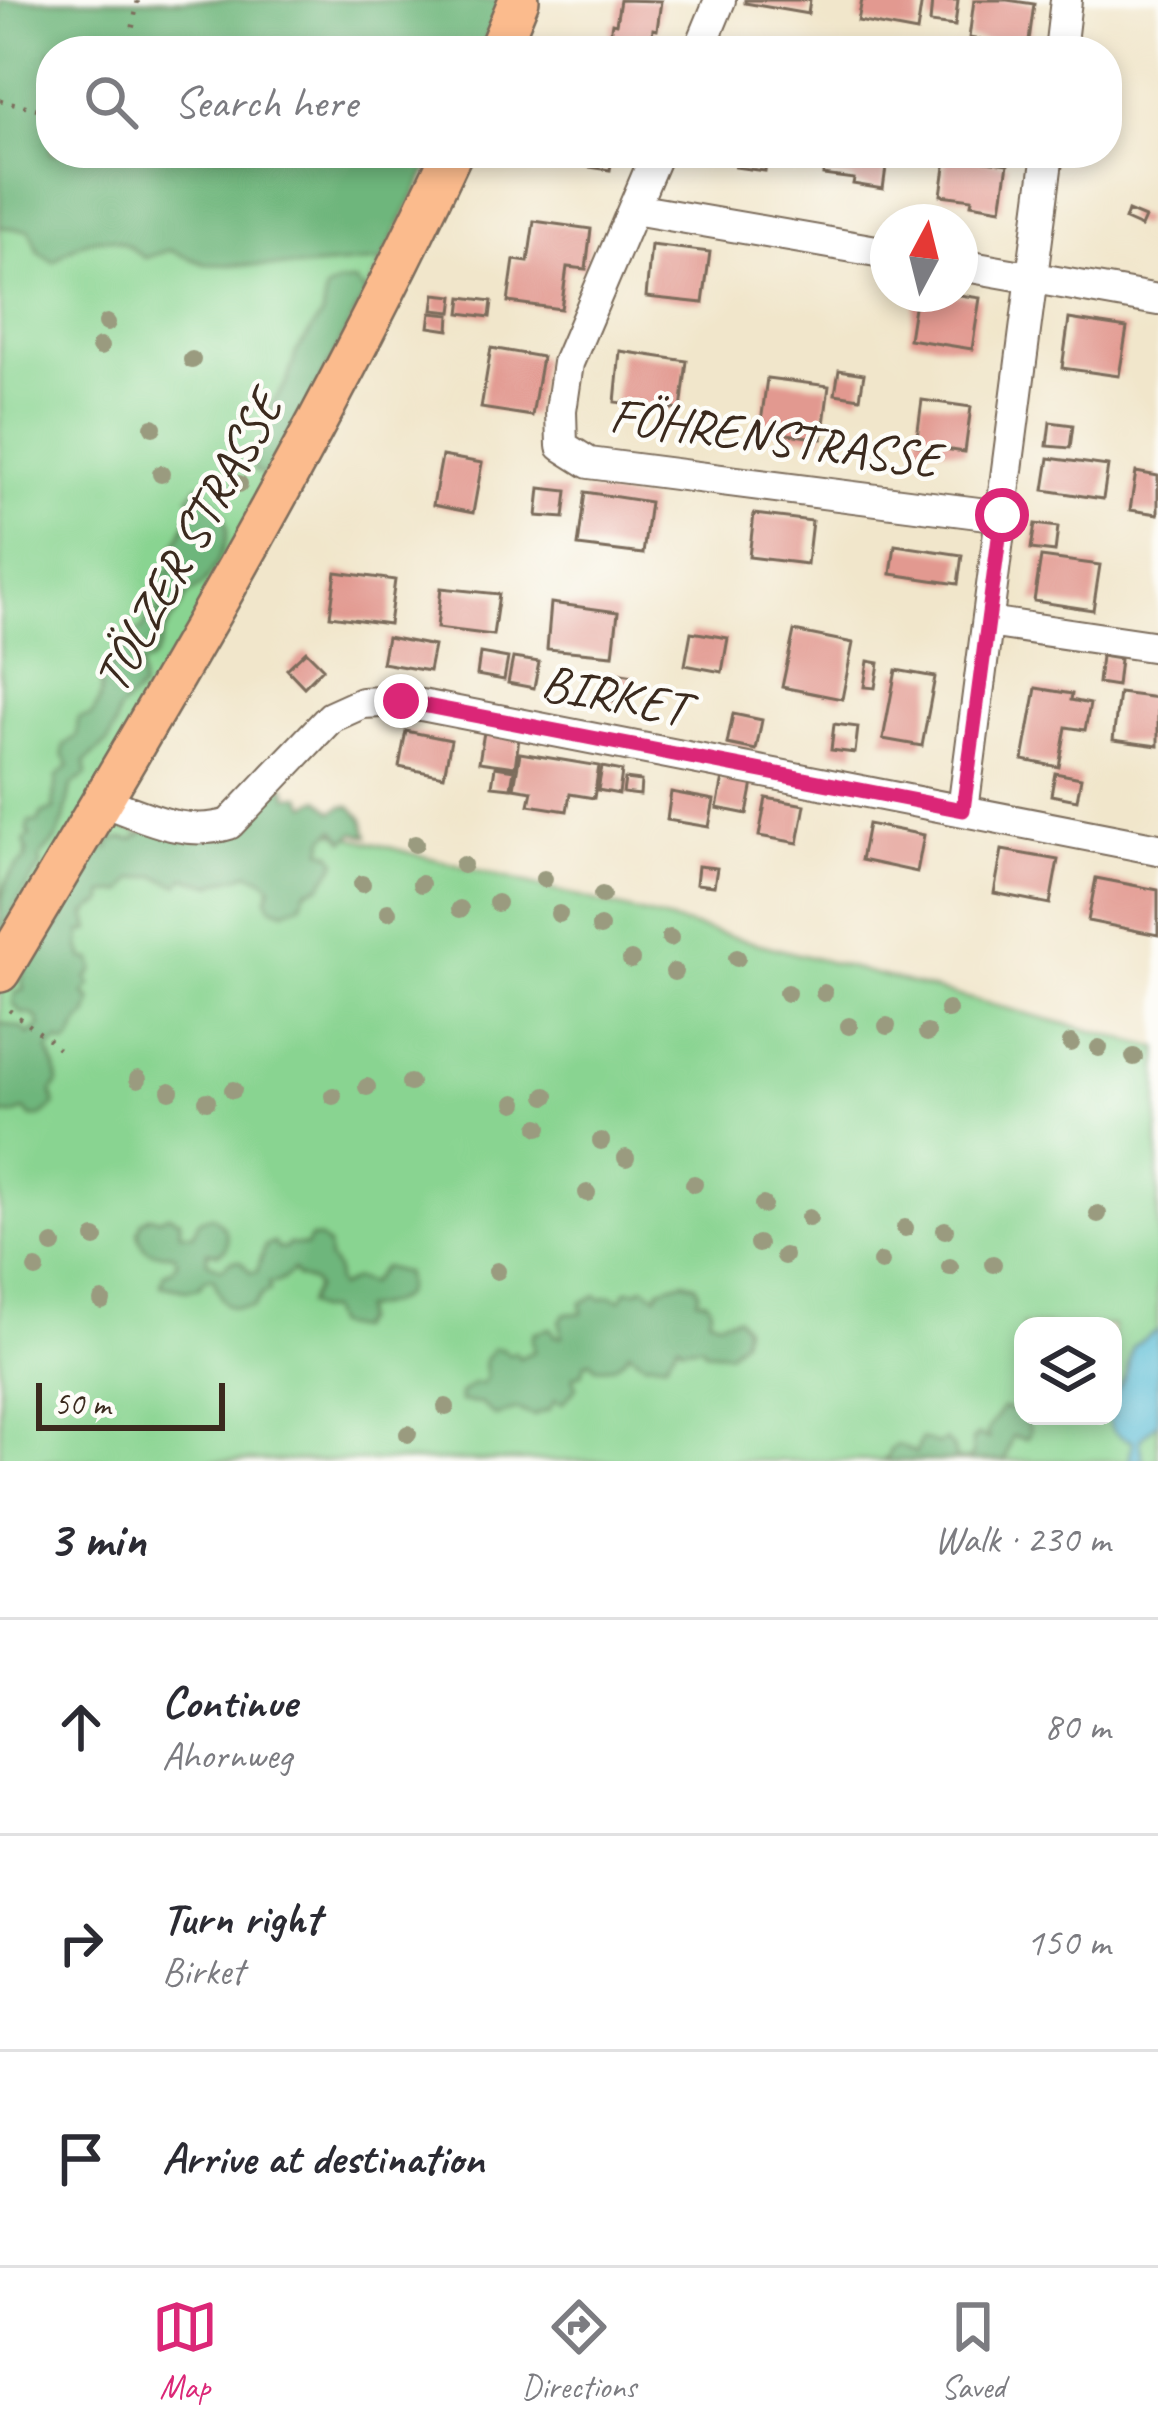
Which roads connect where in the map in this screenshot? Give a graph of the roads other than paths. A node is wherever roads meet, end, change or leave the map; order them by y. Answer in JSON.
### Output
{"nodes":[{"id":1,"x":519,"y":0,"type":"edge"},
{"id":2,"x":719,"y":0,"type":"edge"},
{"id":3,"x":1066,"y":0,"type":"edge"},
{"id":4,"x":504,"y":36,"type":"edge"},
{"id":5,"x":705,"y":36,"type":"edge"},
{"id":6,"x":1062,"y":36,"type":"edge"},
{"id":7,"x":445,"y":168,"type":"edge"},
{"id":8,"x":651,"y":168,"type":"edge"},
{"id":9,"x":1046,"y":168,"type":"edge"},
{"id":10,"x":634,"y":209,"type":"junction"},
{"id":11,"x":870,"y":250,"type":"edge"},
{"id":12,"x":978,"y":269,"type":"edge"},
{"id":13,"x":1034,"y":278,"type":"junction"},
{"id":14,"x":1158,"y":299,"type":"edge"},
{"id":15,"x":1002,"y":515,"type":"junction"},
{"id":16,"x":988,"y":622,"type":"junction"},
{"id":17,"x":1158,"y":647,"type":"edge"},
{"id":18,"x":102,"y":801,"type":"junction"},
{"id":19,"x":963,"y":810,"type":"junction"},
{"id":20,"x":1158,"y":849,"type":"edge"},
{"id":21,"x":4,"y":991,"type":"edge"}],
"edges":[{"from":1,"to":4,"type":"main road"},
{"from":2,"to":5,"type":"street"},
{"from":3,"to":6,"type":"street"},
{"from":7,"to":18,"type":"main road","name":"TÖLZER STRASSE"},
{"from":8,"to":10,"type":"street","name":"FÖHRENSTRASSE"},
{"from":9,"to":13,"type":"street"},
{"from":10,"to":11,"type":"street"},
{"from":10,"to":15,"type":"street","name":"FÖHRENSTRASSE"},
{"from":12,"to":13,"type":"street"},
{"from":13,"to":14,"type":"street"},
{"from":13,"to":15,"type":"street"},
{"from":15,"to":16,"type":"street"},
{"from":16,"to":17,"type":"street"},
{"from":16,"to":19,"type":"street"},
{"from":18,"to":19,"type":"street","name":"BIRKET"},
{"from":18,"to":21,"type":"main road","name":"TÖLZER STRASSE"},
{"from":19,"to":20,"type":"street","name":"BIRKET"}]}
